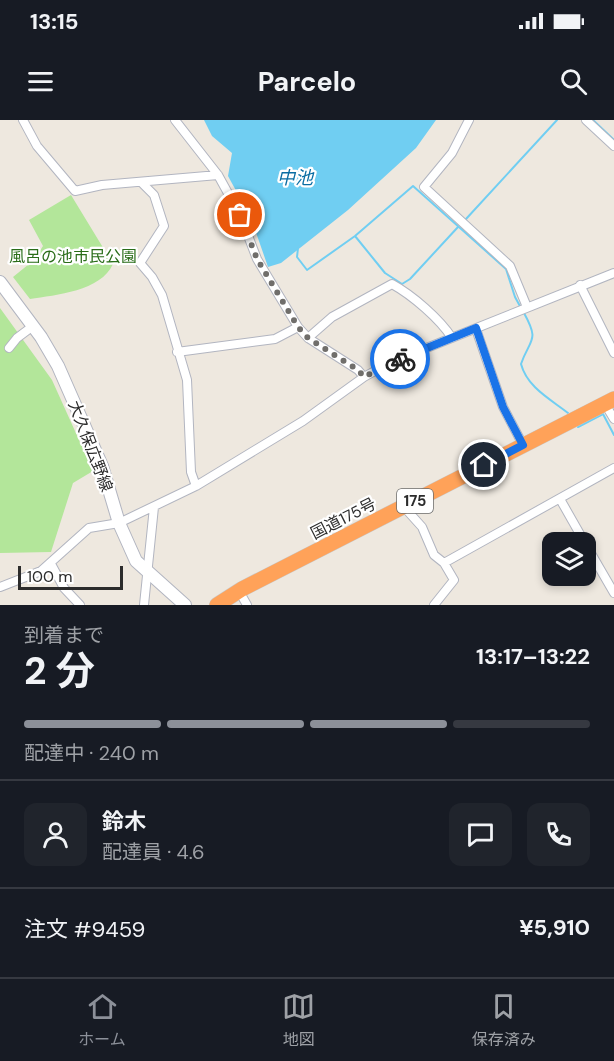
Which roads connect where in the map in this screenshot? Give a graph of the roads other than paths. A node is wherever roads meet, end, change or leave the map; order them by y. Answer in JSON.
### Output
{"nodes":[{"id":1,"x":23,"y":120,"type":"edge"},
{"id":2,"x":175,"y":120,"type":"edge"},
{"id":3,"x":469,"y":120,"type":"edge"},
{"id":4,"x":586,"y":120,"type":"edge"},
{"id":5,"x":614,"y":146,"type":"edge"},
{"id":6,"x":218,"y":175,"type":"junction"},
{"id":7,"x":142,"y":183,"type":"junction"},
{"id":8,"x":614,"y":273,"type":"edge"},
{"id":9,"x":0,"y":282,"type":"edge"},
{"id":10,"x":580,"y":285,"type":"junction"},
{"id":11,"x":527,"y":307,"type":"junction"},
{"id":12,"x":33,"y":326,"type":"junction"},
{"id":13,"x":298,"y":327,"type":"junction"},
{"id":14,"x":476,"y":328,"type":"junction"},
{"id":15,"x":308,"y":338,"type":"junction"},
{"id":16,"x":452,"y":338,"type":"junction"},
{"id":17,"x":9,"y":348,"type":"dead end"},
{"id":18,"x":177,"y":352,"type":"junction"},
{"id":19,"x":614,"y":353,"type":"edge"},
{"id":20,"x":364,"y":377,"type":"junction"},
{"id":21,"x":610,"y":402,"type":"edge"},
{"id":22,"x":614,"y":419,"type":"edge"},
{"id":23,"x":523,"y":445,"type":"junction"},
{"id":24,"x":614,"y":468,"type":"edge"},
{"id":25,"x":196,"y":486,"type":"junction"},
{"id":26,"x":560,"y":499,"type":"junction"},
{"id":27,"x":154,"y":507,"type":"junction"},
{"id":28,"x":404,"y":507,"type":"junction"},
{"id":29,"x":120,"y":523,"type":"junction"},
{"id":30,"x":579,"y":532,"type":"edge"},
{"id":31,"x":596,"y":562,"type":"edge"},
{"id":32,"x":444,"y":563,"type":"junction"},
{"id":33,"x":51,"y":564,"type":"junction"},
{"id":34,"x":147,"y":573,"type":"junction"},
{"id":35,"x":0,"y":587,"type":"edge"},
{"id":36,"x":239,"y":591,"type":"junction"},
{"id":37,"x":614,"y":593,"type":"edge"},
{"id":38,"x":80,"y":605,"type":"edge"},
{"id":39,"x":144,"y":605,"type":"edge"},
{"id":40,"x":185,"y":605,"type":"edge"},
{"id":41,"x":217,"y":605,"type":"edge"},
{"id":42,"x":247,"y":605,"type":"edge"},
{"id":43,"x":434,"y":605,"type":"edge"}],
"edges":[{"from":1,"to":7,"type":"street"},
{"from":2,"to":6,"type":"street"},
{"from":3,"to":11,"type":"street"},
{"from":4,"to":5,"type":"street"},
{"from":6,"to":7,"type":"street"},
{"from":6,"to":13,"type":"street"},
{"from":7,"to":18,"type":"street"},
{"from":8,"to":10,"type":"street"},
{"from":9,"to":12,"type":"street","name":"大久保広野線"},
{"from":10,"to":11,"type":"street"},
{"from":10,"to":19,"type":"street"},
{"from":11,"to":14,"type":"street"},
{"from":12,"to":17,"type":"street"},
{"from":12,"to":29,"type":"street","name":"大久保広野線"},
{"from":13,"to":15,"type":"street"},
{"from":13,"to":18,"type":"street"},
{"from":14,"to":16,"type":"street"},
{"from":14,"to":23,"type":"street"},
{"from":15,"to":16,"type":"street"},
{"from":15,"to":20,"type":"street"},
{"from":16,"to":20,"type":"street"},
{"from":18,"to":25,"type":"street"},
{"from":20,"to":25,"type":"street"},
{"from":21,"to":22,"type":"street"},
{"from":21,"to":23,"type":"highway","name":"国道175号","number":"175"},
{"from":23,"to":28,"type":"highway","name":"国道175号","number":"175"},
{"from":24,"to":26,"type":"street"},
{"from":25,"to":27,"type":"street"},
{"from":26,"to":30,"type":"street"},
{"from":26,"to":32,"type":"street"},
{"from":27,"to":29,"type":"street"},
{"from":27,"to":34,"type":"street"},
{"from":28,"to":32,"type":"street"},
{"from":28,"to":36,"type":"highway","name":"国道175号","number":"175"},
{"from":29,"to":33,"type":"street"},
{"from":29,"to":34,"type":"street","name":"大久保広野線"},
{"from":31,"to":37,"type":"street"},
{"from":32,"to":43,"type":"street"},
{"from":33,"to":35,"type":"street"},
{"from":33,"to":38,"type":"street"},
{"from":34,"to":39,"type":"street"},
{"from":34,"to":40,"type":"street","name":"大久保広野線"},
{"from":36,"to":41,"type":"highway","name":"国道175号","number":"175"},
{"from":36,"to":42,"type":"street"}]}
